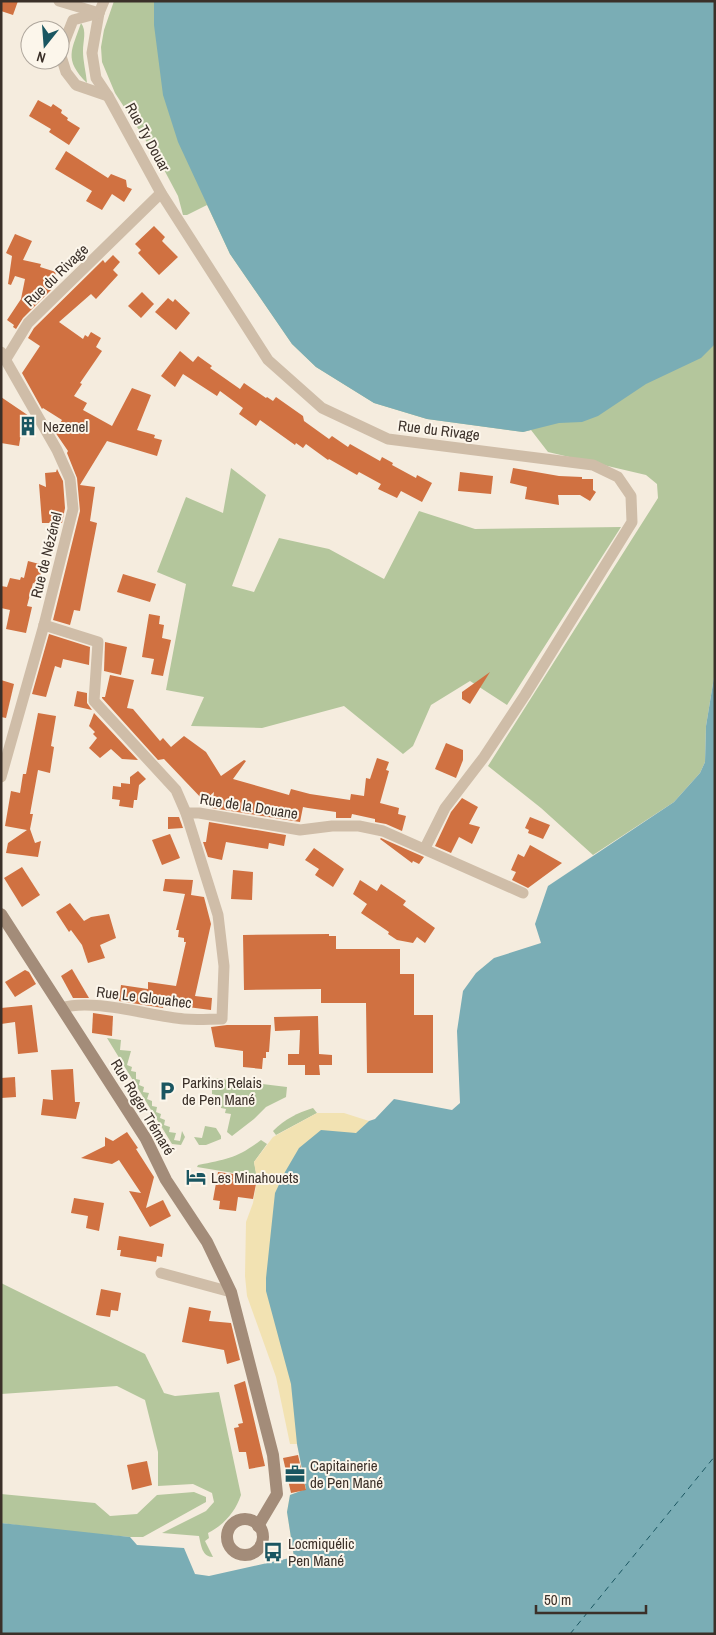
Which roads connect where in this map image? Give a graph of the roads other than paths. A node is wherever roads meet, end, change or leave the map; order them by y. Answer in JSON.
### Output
{"nodes":[{"id":1,"x":59,"y":1,"type":"edge"},
{"id":2,"x":104,"y":1,"type":"edge"},
{"id":3,"x":99,"y":13,"type":"junction"},
{"id":4,"x":108,"y":96,"type":"junction"},
{"id":5,"x":161,"y":193,"type":"junction"},
{"id":6,"x":4,"y":355,"type":"edge"},
{"id":7,"x":44,"y":626,"type":"junction"},
{"id":8,"x":1,"y":777,"type":"edge"},
{"id":9,"x":186,"y":813,"type":"junction"},
{"id":10,"x":426,"y":848,"type":"junction"},
{"id":11,"x":523,"y":892,"type":"dead end"},
{"id":12,"x":1,"y":914,"type":"edge"},
{"id":13,"x":62,"y":1008,"type":"junction"},
{"id":14,"x":160,"y":1273,"type":"dead end"},
{"id":15,"x":231,"y":1292,"type":"junction"},
{"id":16,"x":258,"y":1526,"type":"dead end"}],
"edges":[{"from":1,"to":3,"type":"street"},
{"from":2,"to":3,"type":"street"},
{"from":3,"to":4,"type":"street","name":"Rue Ty Douar"},
{"from":3,"to":4,"type":"street","name":"Rue Ty Douar"},
{"from":4,"to":5,"type":"street","name":"Rue Ty Douar"},
{"from":5,"to":6,"type":"street","name":"Rue du Rivage"},
{"from":5,"to":10,"type":"street","name":"Rue du Rivage"},
{"from":6,"to":7,"type":"street","name":"Rue de Nézénel"},
{"from":7,"to":8,"type":"street","name":"Rue de Nézénel"},
{"from":7,"to":9,"type":"street","name":"Rue de la Douane"},
{"from":9,"to":10,"type":"street","name":"Rue de la Douane"},
{"from":9,"to":13,"type":"street","name":"Rue Le Glouahec"},
{"from":10,"to":11,"type":"street","name":"Rue de la Douane"},
{"from":12,"to":13,"type":"street","name":"Rue Roger Trémaré"},
{"from":13,"to":15,"type":"street","name":"Rue Roger Trémaré"},
{"from":14,"to":15,"type":"street"},
{"from":15,"to":16,"type":"street","name":"Rue Roger Trémaré"}]}
